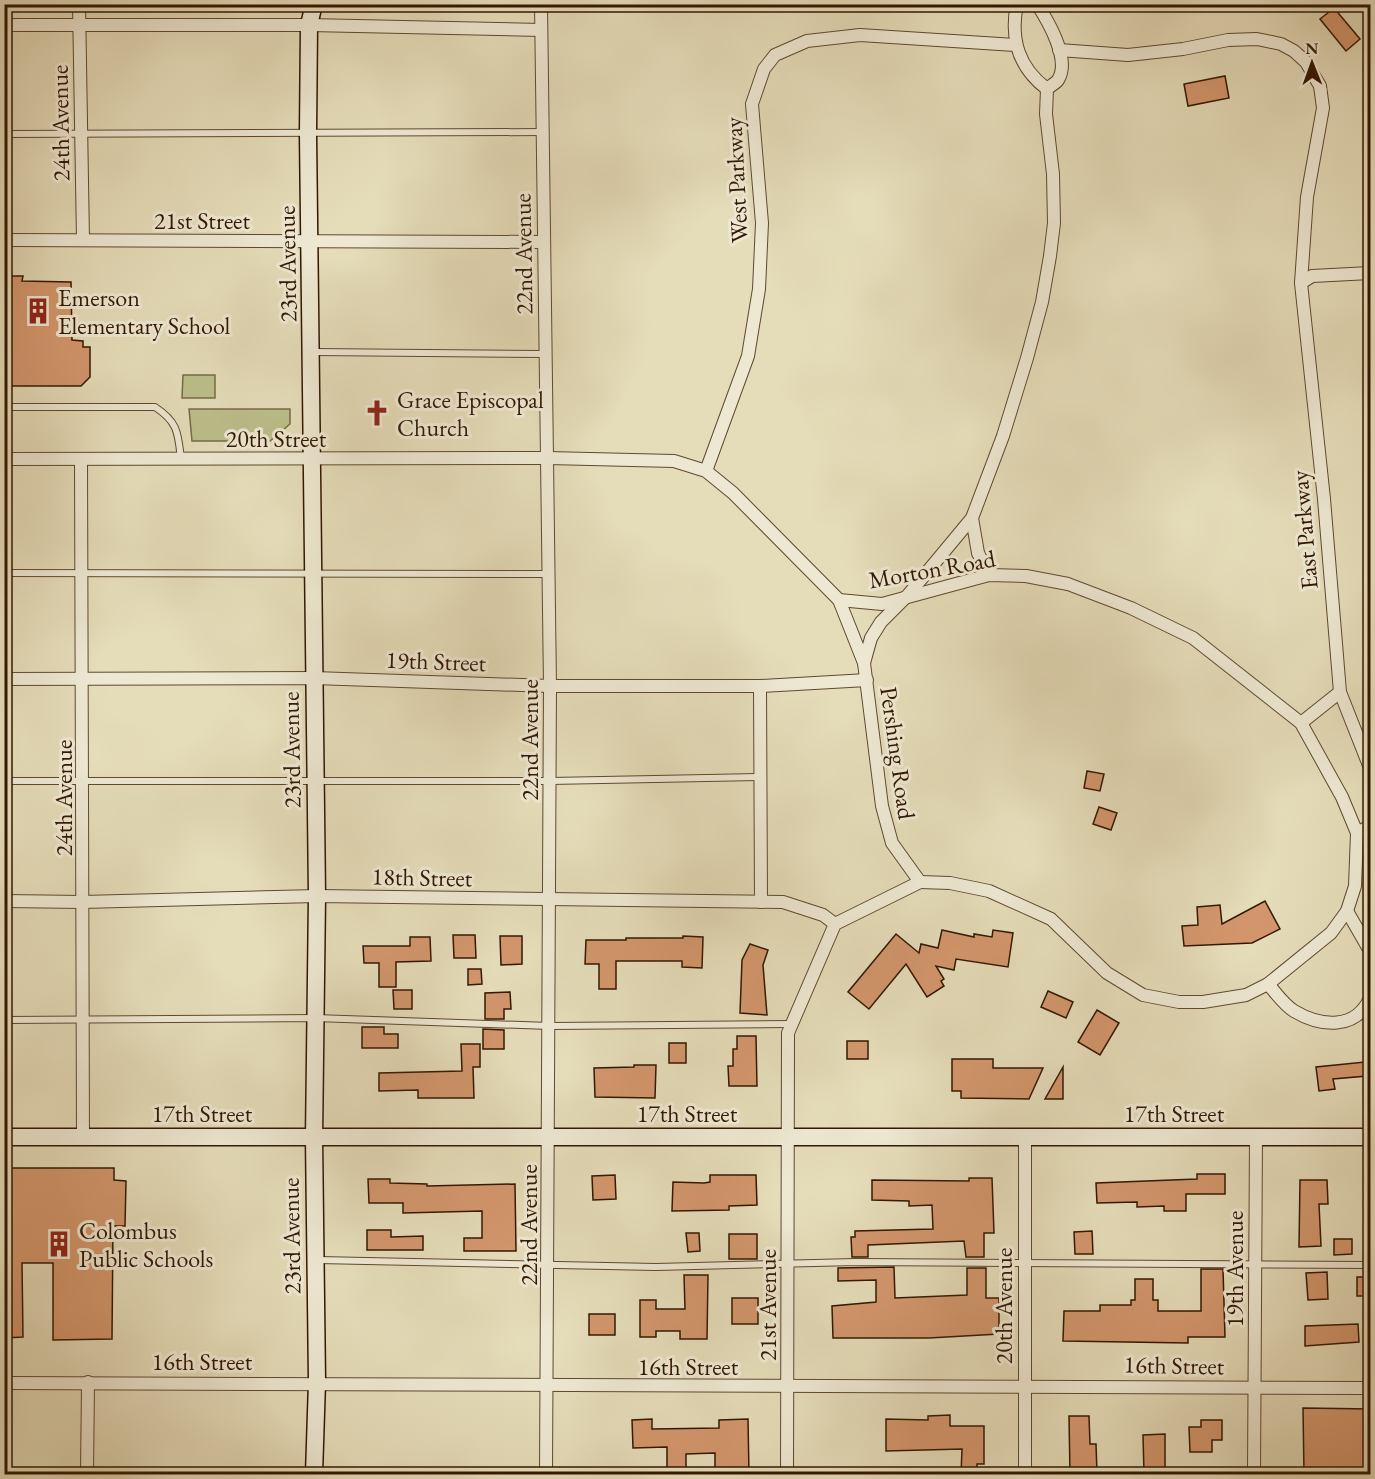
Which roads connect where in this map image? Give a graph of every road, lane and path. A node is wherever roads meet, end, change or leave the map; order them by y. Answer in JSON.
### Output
{"nodes":[{"id":1,"x":79,"y":4,"type":"edge"},
{"id":2,"x":302,"y":4,"type":"edge"},
{"id":3,"x":314,"y":4,"type":"edge"},
{"id":4,"x":541,"y":4,"type":"edge"},
{"id":5,"x":1017,"y":4,"type":"edge"},
{"id":6,"x":1037,"y":4,"type":"edge"},
{"id":7,"x":4,"y":25,"type":"edge"},
{"id":8,"x":79,"y":25,"type":"junction"},
{"id":9,"x":309,"y":25,"type":"junction"},
{"id":10,"x":541,"y":30,"type":"junction"},
{"id":11,"x":1014,"y":45,"type":"junction"},
{"id":12,"x":1059,"y":50,"type":"junction"},
{"id":13,"x":1047,"y":89,"type":"junction"},
{"id":14,"x":543,"y":132,"type":"junction"},
{"id":15,"x":4,"y":134,"type":"edge"},
{"id":16,"x":81,"y":134,"type":"junction"},
{"id":17,"x":308,"y":134,"type":"junction"},
{"id":18,"x":4,"y":240,"type":"edge"},
{"id":19,"x":83,"y":240,"type":"junction"},
{"id":20,"x":311,"y":242,"type":"junction"},
{"id":21,"x":543,"y":242,"type":"junction"},
{"id":22,"x":1371,"y":273,"type":"edge"},
{"id":23,"x":1301,"y":283,"type":"junction"},
{"id":24,"x":313,"y":352,"type":"junction"},
{"id":25,"x":545,"y":354,"type":"junction"},
{"id":26,"x":4,"y":407,"type":"edge"},
{"id":27,"x":548,"y":458,"type":"junction"},
{"id":28,"x":4,"y":459,"type":"edge"},
{"id":29,"x":81,"y":459,"type":"junction"},
{"id":30,"x":181,"y":459,"type":"junction"},
{"id":31,"x":314,"y":459,"type":"junction"},
{"id":32,"x":706,"y":471,"type":"junction"},
{"id":33,"x":972,"y":518,"type":"junction"},
{"id":34,"x":82,"y":572,"type":"junction"},
{"id":35,"x":314,"y":572,"type":"junction"},
{"id":36,"x":4,"y":573,"type":"edge"},
{"id":37,"x":548,"y":574,"type":"junction"},
{"id":38,"x":989,"y":575,"type":"junction"},
{"id":39,"x":908,"y":595,"type":"junction"},
{"id":40,"x":839,"y":600,"type":"junction"},
{"id":41,"x":864,"y":663,"type":"junction"},
{"id":42,"x":314,"y":678,"type":"junction"},
{"id":43,"x":4,"y":679,"type":"edge"},
{"id":44,"x":84,"y":679,"type":"junction"},
{"id":45,"x":867,"y":680,"type":"junction"},
{"id":46,"x":550,"y":686,"type":"junction"},
{"id":47,"x":760,"y":686,"type":"junction"},
{"id":48,"x":1340,"y":692,"type":"junction"},
{"id":49,"x":1301,"y":723,"type":"junction"},
{"id":50,"x":1371,"y":768,"type":"edge"},
{"id":51,"x":759,"y":777,"type":"junction"},
{"id":52,"x":316,"y":779,"type":"junction"},
{"id":53,"x":84,"y":780,"type":"junction"},
{"id":54,"x":4,"y":781,"type":"edge"},
{"id":55,"x":550,"y":781,"type":"junction"},
{"id":56,"x":1371,"y":826,"type":"edge"},
{"id":57,"x":1357,"y":833,"type":"junction"},
{"id":58,"x":920,"y":882,"type":"junction"},
{"id":59,"x":317,"y":896,"type":"junction"},
{"id":60,"x":550,"y":900,"type":"junction"},
{"id":61,"x":4,"y":901,"type":"edge"},
{"id":62,"x":83,"y":902,"type":"junction"},
{"id":63,"x":761,"y":902,"type":"junction"},
{"id":64,"x":1347,"y":911,"type":"junction"},
{"id":65,"x":835,"y":924,"type":"junction"},
{"id":66,"x":1371,"y":951,"type":"edge"},
{"id":67,"x":1268,"y":984,"type":"junction"},
{"id":68,"x":1371,"y":998,"type":"edge"},
{"id":69,"x":315,"y":1018,"type":"junction"},
{"id":70,"x":4,"y":1020,"type":"edge"},
{"id":71,"x":82,"y":1022,"type":"junction"},
{"id":72,"x":792,"y":1024,"type":"junction"},
{"id":73,"x":550,"y":1026,"type":"junction"},
{"id":74,"x":4,"y":1137,"type":"edge"},
{"id":75,"x":83,"y":1137,"type":"junction"},
{"id":76,"x":549,"y":1137,"type":"junction"},
{"id":77,"x":788,"y":1137,"type":"junction"},
{"id":78,"x":1025,"y":1137,"type":"junction"},
{"id":79,"x":1256,"y":1137,"type":"junction"},
{"id":80,"x":1371,"y":1137,"type":"edge"},
{"id":81,"x":314,"y":1138,"type":"junction"},
{"id":82,"x":314,"y":1260,"type":"junction"},
{"id":83,"x":1254,"y":1263,"type":"junction"},
{"id":84,"x":788,"y":1264,"type":"junction"},
{"id":85,"x":1024,"y":1264,"type":"junction"},
{"id":86,"x":1371,"y":1265,"type":"edge"},
{"id":87,"x":548,"y":1266,"type":"junction"},
{"id":88,"x":88,"y":1382,"type":"junction"},
{"id":89,"x":317,"y":1382,"type":"junction"},
{"id":90,"x":4,"y":1383,"type":"edge"},
{"id":91,"x":547,"y":1386,"type":"junction"},
{"id":92,"x":1024,"y":1386,"type":"junction"},
{"id":93,"x":787,"y":1387,"type":"junction"},
{"id":94,"x":1255,"y":1387,"type":"junction"},
{"id":95,"x":1371,"y":1388,"type":"edge"},
{"id":96,"x":87,"y":1474,"type":"edge"},
{"id":97,"x":314,"y":1474,"type":"edge"},
{"id":98,"x":546,"y":1474,"type":"edge"},
{"id":99,"x":787,"y":1474,"type":"edge"},
{"id":100,"x":1025,"y":1474,"type":"edge"},
{"id":101,"x":1254,"y":1474,"type":"edge"}],
"edges":[{"from":1,"to":8,"type":"street","name":"24th Avenue"},
{"from":2,"to":9,"type":"main road","name":"23rd Avenue"},
{"from":3,"to":9,"type":"main road","name":"23rd Avenue"},
{"from":4,"to":10,"type":"street","name":"22nd Avenue"},
{"from":5,"to":11,"type":"street"},
{"from":6,"to":12,"type":"street"},
{"from":7,"to":8,"type":"street"},
{"from":8,"to":9,"type":"street"},
{"from":8,"to":16,"type":"street","name":"24th Avenue"},
{"from":9,"to":10,"type":"street"},
{"from":9,"to":17,"type":"main road","name":"23rd Avenue"},
{"from":10,"to":14,"type":"street","name":"22nd Avenue"},
{"from":11,"to":13,"type":"street"},
{"from":11,"to":32,"type":"street","name":"West Parkway"},
{"from":12,"to":13,"type":"street"},
{"from":12,"to":23,"type":"street","name":"East Parkway"},
{"from":13,"to":33,"type":"street","name":"Pershing Road"},
{"from":14,"to":17,"type":"lane"},
{"from":14,"to":21,"type":"street","name":"22nd Avenue"},
{"from":15,"to":16,"type":"lane"},
{"from":16,"to":17,"type":"lane"},
{"from":16,"to":19,"type":"street","name":"24th Avenue"},
{"from":17,"to":20,"type":"main road","name":"23rd Avenue"},
{"from":18,"to":19,"type":"street","name":"21st Street"},
{"from":19,"to":20,"type":"street","name":"21st Street"},
{"from":20,"to":21,"type":"street","name":"21st Street"},
{"from":20,"to":24,"type":"main road","name":"23rd Avenue"},
{"from":21,"to":25,"type":"street","name":"22nd Avenue"},
{"from":22,"to":23,"type":"street"},
{"from":23,"to":48,"type":"street","name":"East Parkway"},
{"from":24,"to":25,"type":"lane"},
{"from":24,"to":31,"type":"main road","name":"23rd Avenue"},
{"from":25,"to":27,"type":"street","name":"22nd Avenue"},
{"from":26,"to":30,"type":"lane"},
{"from":27,"to":31,"type":"street","name":"20th Street"},
{"from":27,"to":32,"type":"street","name":"Morton Road"},
{"from":27,"to":37,"type":"street","name":"22nd Avenue"},
{"from":28,"to":29,"type":"street","name":"20th Street"},
{"from":29,"to":30,"type":"street","name":"20th Street"},
{"from":29,"to":34,"type":"street","name":"24th Avenue"},
{"from":30,"to":31,"type":"street","name":"20th Street"},
{"from":31,"to":35,"type":"main road","name":"23rd Avenue"},
{"from":32,"to":40,"type":"street","name":"Morton Road"},
{"from":33,"to":38,"type":"street"},
{"from":33,"to":39,"type":"street","name":"Pershing Road"},
{"from":34,"to":35,"type":"lane"},
{"from":34,"to":36,"type":"lane"},
{"from":34,"to":44,"type":"street","name":"24th Avenue"},
{"from":35,"to":37,"type":"lane"},
{"from":35,"to":42,"type":"main road","name":"23rd Avenue"},
{"from":37,"to":46,"type":"street","name":"22nd Avenue"},
{"from":38,"to":39,"type":"street","name":"Morton Road"},
{"from":38,"to":49,"type":"street","name":"Morton Road"},
{"from":39,"to":40,"type":"street","name":"Morton Road"},
{"from":39,"to":41,"type":"street","name":"Pershing Road"},
{"from":40,"to":41,"type":"street","name":"Pershing Road"},
{"from":41,"to":45,"type":"street","name":"Pershing Road"},
{"from":42,"to":44,"type":"street","name":"19th Street"},
{"from":42,"to":46,"type":"street","name":"19th Street"},
{"from":42,"to":52,"type":"main road","name":"23rd Avenue"},
{"from":43,"to":44,"type":"street","name":"19th Street"},
{"from":44,"to":53,"type":"street","name":"24th Avenue"},
{"from":45,"to":47,"type":"street","name":"19th Street"},
{"from":45,"to":58,"type":"street","name":"Pershing Road"},
{"from":46,"to":47,"type":"street","name":"19th Street"},
{"from":46,"to":55,"type":"street","name":"22nd Avenue"},
{"from":47,"to":51,"type":"street"},
{"from":48,"to":49,"type":"street"},
{"from":48,"to":50,"type":"street","name":"East Parkway"},
{"from":49,"to":57,"type":"street"},
{"from":51,"to":55,"type":"lane"},
{"from":51,"to":63,"type":"street"},
{"from":52,"to":53,"type":"lane"},
{"from":52,"to":55,"type":"lane"},
{"from":52,"to":59,"type":"main road","name":"23rd Avenue"},
{"from":53,"to":54,"type":"lane"},
{"from":53,"to":62,"type":"street","name":"24th Avenue"},
{"from":55,"to":60,"type":"street","name":"22nd Avenue"},
{"from":56,"to":57,"type":"street"},
{"from":57,"to":64,"type":"street"},
{"from":58,"to":65,"type":"street"},
{"from":58,"to":67,"type":"street"},
{"from":59,"to":60,"type":"street","name":"18th Street"},
{"from":59,"to":62,"type":"street","name":"18th Street"},
{"from":59,"to":69,"type":"main road","name":"23rd Avenue"},
{"from":60,"to":63,"type":"street","name":"18th Street"},
{"from":60,"to":73,"type":"street","name":"22nd Avenue"},
{"from":61,"to":62,"type":"street","name":"18th Street"},
{"from":62,"to":71,"type":"street","name":"24th Avenue"},
{"from":63,"to":65,"type":"street","name":"18th Street"},
{"from":64,"to":66,"type":"street"},
{"from":64,"to":67,"type":"street"},
{"from":65,"to":72,"type":"street"},
{"from":67,"to":68,"type":"street"},
{"from":69,"to":71,"type":"lane"},
{"from":69,"to":73,"type":"lane"},
{"from":69,"to":81,"type":"main road","name":"23rd Avenue"},
{"from":70,"to":71,"type":"lane"},
{"from":71,"to":75,"type":"street","name":"24th Avenue"},
{"from":72,"to":73,"type":"lane"},
{"from":72,"to":77,"type":"street"},
{"from":73,"to":76,"type":"street","name":"22nd Avenue"},
{"from":74,"to":75,"type":"main road","name":"17th Street"},
{"from":75,"to":81,"type":"main road","name":"17th Street"},
{"from":76,"to":77,"type":"main road","name":"17th Street"},
{"from":76,"to":81,"type":"main road","name":"17th Street"},
{"from":76,"to":87,"type":"street","name":"22nd Avenue"},
{"from":77,"to":78,"type":"main road","name":"17th Street"},
{"from":77,"to":84,"type":"street","name":"21st Avenue"},
{"from":78,"to":79,"type":"main road","name":"17th Street"},
{"from":78,"to":85,"type":"street","name":"20th Avenue"},
{"from":79,"to":80,"type":"main road","name":"17th Street"},
{"from":79,"to":83,"type":"street","name":"19th Avenue"},
{"from":81,"to":82,"type":"main road","name":"23rd Avenue"},
{"from":82,"to":87,"type":"lane"},
{"from":82,"to":89,"type":"main road","name":"23rd Avenue"},
{"from":83,"to":85,"type":"lane"},
{"from":83,"to":86,"type":"lane"},
{"from":83,"to":94,"type":"street","name":"19th Avenue"},
{"from":84,"to":85,"type":"lane"},
{"from":84,"to":87,"type":"lane"},
{"from":84,"to":93,"type":"street","name":"21st Avenue"},
{"from":85,"to":92,"type":"street","name":"20th Avenue"},
{"from":87,"to":91,"type":"street","name":"22nd Avenue"},
{"from":88,"to":89,"type":"street","name":"16th Street"},
{"from":88,"to":90,"type":"street","name":"16th Street"},
{"from":88,"to":96,"type":"street"},
{"from":89,"to":91,"type":"street","name":"16th Street"},
{"from":89,"to":97,"type":"main road","name":"23rd Avenue"},
{"from":91,"to":93,"type":"street","name":"16th Street"},
{"from":91,"to":98,"type":"street","name":"22nd Avenue"},
{"from":92,"to":93,"type":"street","name":"16th Street"},
{"from":92,"to":94,"type":"street","name":"16th Street"},
{"from":92,"to":100,"type":"street","name":"20th Avenue"},
{"from":93,"to":99,"type":"street","name":"21st Avenue"},
{"from":94,"to":95,"type":"street","name":"16th Street"},
{"from":94,"to":101,"type":"street","name":"19th Avenue"}]}
